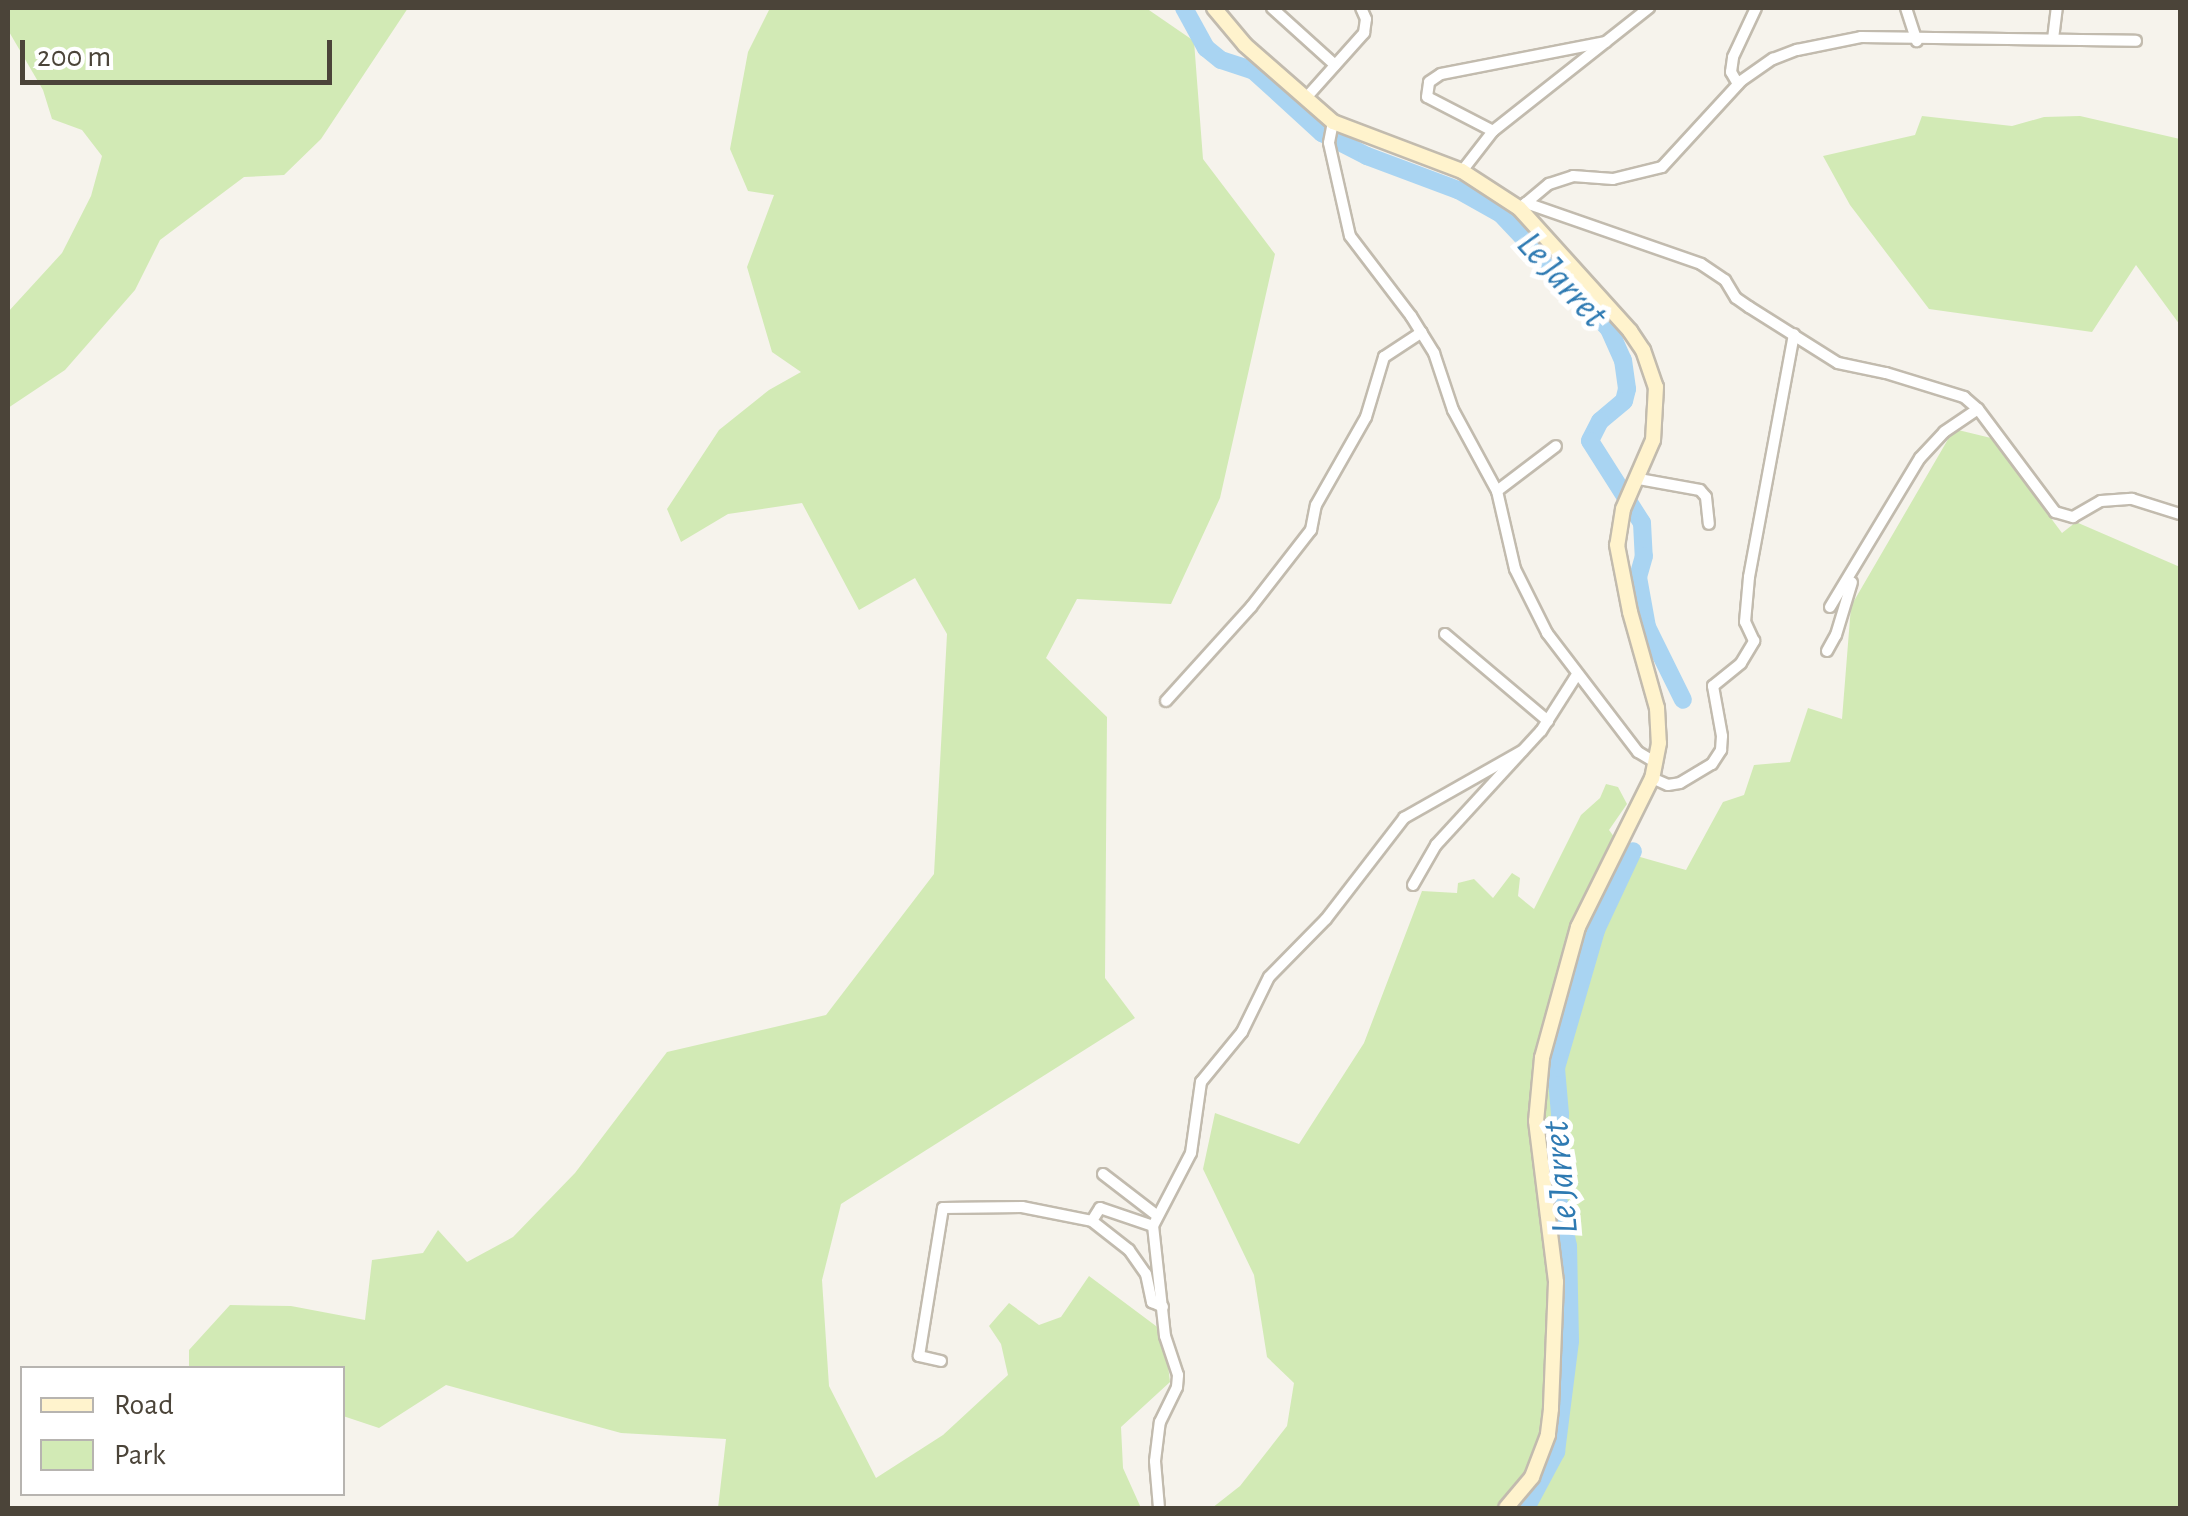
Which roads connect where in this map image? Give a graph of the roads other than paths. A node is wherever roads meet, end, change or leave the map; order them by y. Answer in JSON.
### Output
{"nodes":[{"id":1,"x":1214,"y":8,"type":"edge"},
{"id":2,"x":1272,"y":8,"type":"edge"},
{"id":3,"x":1362,"y":8,"type":"edge"},
{"id":4,"x":1649,"y":8,"type":"edge"},
{"id":5,"x":1756,"y":8,"type":"edge"},
{"id":6,"x":1906,"y":8,"type":"edge"},
{"id":7,"x":2057,"y":8,"type":"edge"},
{"id":8,"x":2052,"y":39,"type":"junction"},
{"id":9,"x":1918,"y":41,"type":"junction"},
{"id":10,"x":2136,"y":41,"type":"dead end"},
{"id":11,"x":1606,"y":42,"type":"junction"},
{"id":12,"x":1335,"y":65,"type":"junction"},
{"id":13,"x":1738,"y":84,"type":"junction"},
{"id":14,"x":1306,"y":99,"type":"junction"},
{"id":15,"x":1332,"y":126,"type":"junction"},
{"id":16,"x":1492,"y":131,"type":"junction"},
{"id":17,"x":1462,"y":171,"type":"junction"},
{"id":18,"x":1522,"y":205,"type":"junction"},
{"id":19,"x":1422,"y":332,"type":"junction"},
{"id":20,"x":1794,"y":334,"type":"junction"},
{"id":21,"x":1978,"y":409,"type":"junction"},
{"id":22,"x":1556,"y":446,"type":"dead end"},
{"id":23,"x":1636,"y":484,"type":"junction"},
{"id":24,"x":1497,"y":491,"type":"junction"},
{"id":25,"x":2180,"y":514,"type":"edge"},
{"id":26,"x":1709,"y":524,"type":"dead end"},
{"id":27,"x":1857,"y":568,"type":"junction"},
{"id":28,"x":1830,"y":607,"type":"dead end"},
{"id":29,"x":1445,"y":634,"type":"dead end"},
{"id":30,"x":1827,"y":652,"type":"dead end"},
{"id":31,"x":1576,"y":676,"type":"junction"},
{"id":32,"x":1166,"y":701,"type":"dead end"},
{"id":33,"x":1548,"y":720,"type":"junction"},
{"id":34,"x":1522,"y":752,"type":"junction"},
{"id":35,"x":1654,"y":770,"type":"junction"},
{"id":36,"x":1413,"y":884,"type":"dead end"},
{"id":37,"x":1103,"y":1174,"type":"dead end"},
{"id":38,"x":1154,"y":1220,"type":"junction"},
{"id":39,"x":1092,"y":1221,"type":"junction"},
{"id":40,"x":1163,"y":1308,"type":"junction"},
{"id":41,"x":940,"y":1360,"type":"dead end"},
{"id":42,"x":1158,"y":1508,"type":"edge"},
{"id":43,"x":1506,"y":1508,"type":"edge"}],
"edges":[{"from":1,"to":14,"type":"main road"},
{"from":2,"to":12,"type":"street"},
{"from":3,"to":12,"type":"street"},
{"from":4,"to":11,"type":"street"},
{"from":5,"to":13,"type":"street"},
{"from":6,"to":9,"type":"street"},
{"from":7,"to":8,"type":"street"},
{"from":8,"to":9,"type":"street"},
{"from":8,"to":10,"type":"street"},
{"from":9,"to":13,"type":"street"},
{"from":11,"to":16,"type":"street"},
{"from":11,"to":16,"type":"street"},
{"from":12,"to":14,"type":"street"},
{"from":13,"to":18,"type":"street"},
{"from":14,"to":15,"type":"main road"},
{"from":15,"to":17,"type":"main road"},
{"from":15,"to":19,"type":"street"},
{"from":16,"to":17,"type":"street"},
{"from":17,"to":18,"type":"main road"},
{"from":18,"to":20,"type":"street"},
{"from":18,"to":23,"type":"main road"},
{"from":19,"to":24,"type":"street"},
{"from":19,"to":32,"type":"street"},
{"from":20,"to":21,"type":"street"},
{"from":20,"to":35,"type":"street"},
{"from":21,"to":25,"type":"street"},
{"from":21,"to":27,"type":"street"},
{"from":22,"to":24,"type":"street"},
{"from":23,"to":26,"type":"street"},
{"from":23,"to":35,"type":"main road"},
{"from":24,"to":31,"type":"street"},
{"from":27,"to":28,"type":"street"},
{"from":27,"to":30,"type":"street"},
{"from":29,"to":33,"type":"street"},
{"from":31,"to":33,"type":"street"},
{"from":31,"to":35,"type":"street"},
{"from":33,"to":34,"type":"street"},
{"from":34,"to":36,"type":"street"},
{"from":34,"to":38,"type":"street"},
{"from":35,"to":43,"type":"main road"},
{"from":37,"to":38,"type":"street"},
{"from":38,"to":39,"type":"street"},
{"from":38,"to":40,"type":"street"},
{"from":39,"to":40,"type":"street"},
{"from":39,"to":41,"type":"street"},
{"from":40,"to":42,"type":"street"}]}
